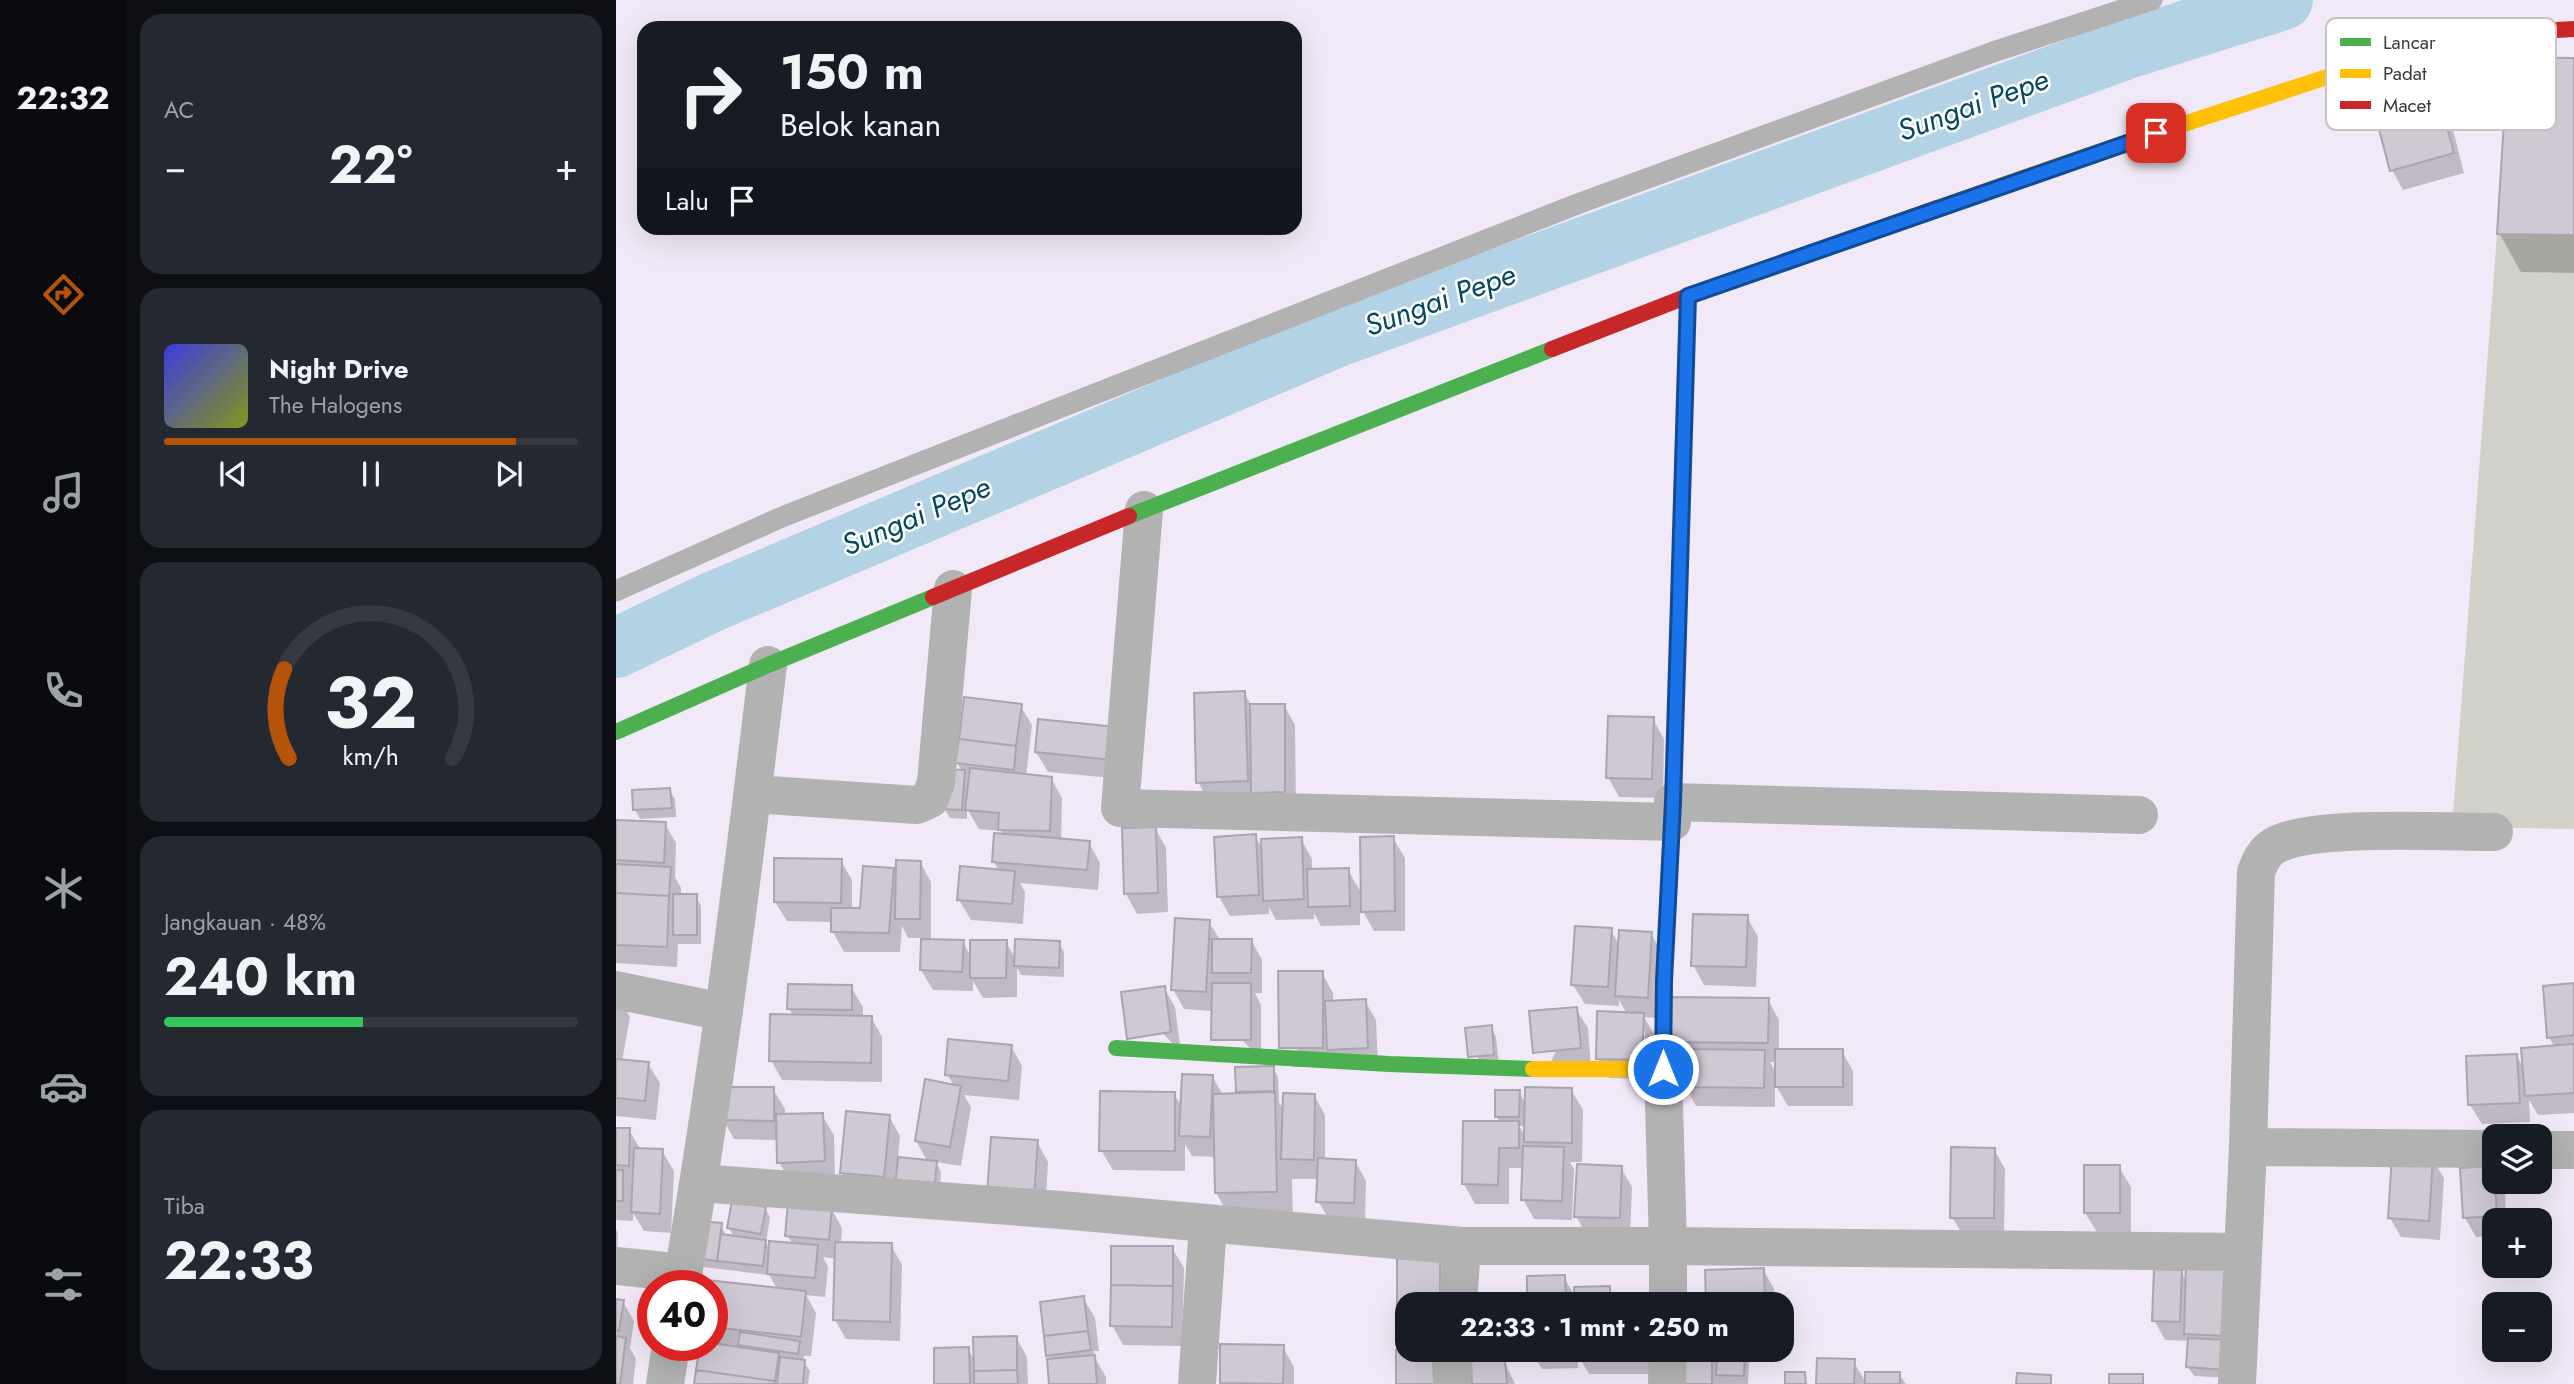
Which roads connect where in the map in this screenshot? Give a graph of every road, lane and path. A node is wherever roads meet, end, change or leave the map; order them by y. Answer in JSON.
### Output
{"nodes":[{"id":1,"x":2152,"y":0,"type":"edge"},
{"id":2,"x":2574,"y":29,"type":"edge"},
{"id":3,"x":2556,"y":30,"type":"edge"},
{"id":4,"x":2326,"y":78,"type":"edge"},
{"id":5,"x":1688,"y":296,"type":"junction"},
{"id":6,"x":1144,"y":510,"type":"junction"},
{"id":7,"x":953,"y":589,"type":"junction"},
{"id":8,"x":616,"y":590,"type":"edge"},
{"id":9,"x":768,"y":665,"type":"junction"},
{"id":10,"x":616,"y":732,"type":"edge"},
{"id":11,"x":753,"y":793,"type":"junction"},
{"id":12,"x":1672,"y":812,"type":"junction"},
{"id":13,"x":2139,"y":815,"type":"dead end"},
{"id":14,"x":2494,"y":832,"type":"dead end"},
{"id":15,"x":616,"y":990,"type":"edge"},
{"id":16,"x":724,"y":1012,"type":"junction"},
{"id":17,"x":1116,"y":1048,"type":"dead end"},
{"id":18,"x":1663,"y":1069,"type":"junction"},
{"id":19,"x":2248,"y":1147,"type":"junction"},
{"id":20,"x":2482,"y":1149,"type":"edge"},
{"id":21,"x":2552,"y":1150,"type":"edge"},
{"id":22,"x":2574,"y":1150,"type":"edge"},
{"id":23,"x":699,"y":1183,"type":"junction"},
{"id":24,"x":1208,"y":1225,"type":"junction"},
{"id":25,"x":1462,"y":1245,"type":"junction"},
{"id":26,"x":1668,"y":1246,"type":"junction"},
{"id":27,"x":2242,"y":1252,"type":"junction"},
{"id":28,"x":616,"y":1266,"type":"edge"},
{"id":29,"x":637,"y":1270,"type":"edge"},
{"id":30,"x":684,"y":1270,"type":"edge"},
{"id":31,"x":1459,"y":1292,"type":"edge"},
{"id":32,"x":1668,"y":1292,"type":"edge"},
{"id":33,"x":669,"y":1361,"type":"edge"},
{"id":34,"x":1453,"y":1362,"type":"edge"},
{"id":35,"x":1668,"y":1362,"type":"edge"},
{"id":36,"x":665,"y":1384,"type":"edge"},
{"id":37,"x":1197,"y":1384,"type":"edge"},
{"id":38,"x":1452,"y":1384,"type":"edge"},
{"id":39,"x":1667,"y":1384,"type":"edge"},
{"id":40,"x":2237,"y":1384,"type":"edge"}],
"edges":[{"from":1,"to":8,"type":"lane"},
{"from":2,"to":3,"type":"street"},
{"from":4,"to":5,"type":"street"},
{"from":5,"to":6,"type":"street"},
{"from":5,"to":12,"type":"street"},
{"from":6,"to":7,"type":"street"},
{"from":6,"to":12,"type":"street"},
{"from":7,"to":9,"type":"street"},
{"from":7,"to":11,"type":"street"},
{"from":9,"to":10,"type":"street"},
{"from":9,"to":11,"type":"street"},
{"from":11,"to":16,"type":"street"},
{"from":12,"to":13,"type":"street"},
{"from":12,"to":18,"type":"street"},
{"from":14,"to":19,"type":"street"},
{"from":15,"to":16,"type":"street"},
{"from":16,"to":23,"type":"street"},
{"from":17,"to":18,"type":"street"},
{"from":18,"to":26,"type":"street"},
{"from":19,"to":20,"type":"street"},
{"from":19,"to":27,"type":"street"},
{"from":21,"to":22,"type":"street"},
{"from":23,"to":24,"type":"street"},
{"from":23,"to":30,"type":"street"},
{"from":24,"to":25,"type":"street"},
{"from":24,"to":37,"type":"street"},
{"from":25,"to":26,"type":"street"},
{"from":25,"to":31,"type":"street"},
{"from":26,"to":27,"type":"street"},
{"from":26,"to":32,"type":"street"},
{"from":27,"to":40,"type":"street"},
{"from":28,"to":29,"type":"street"},
{"from":33,"to":36,"type":"street"},
{"from":34,"to":38,"type":"street"},
{"from":35,"to":39,"type":"street"}]}
